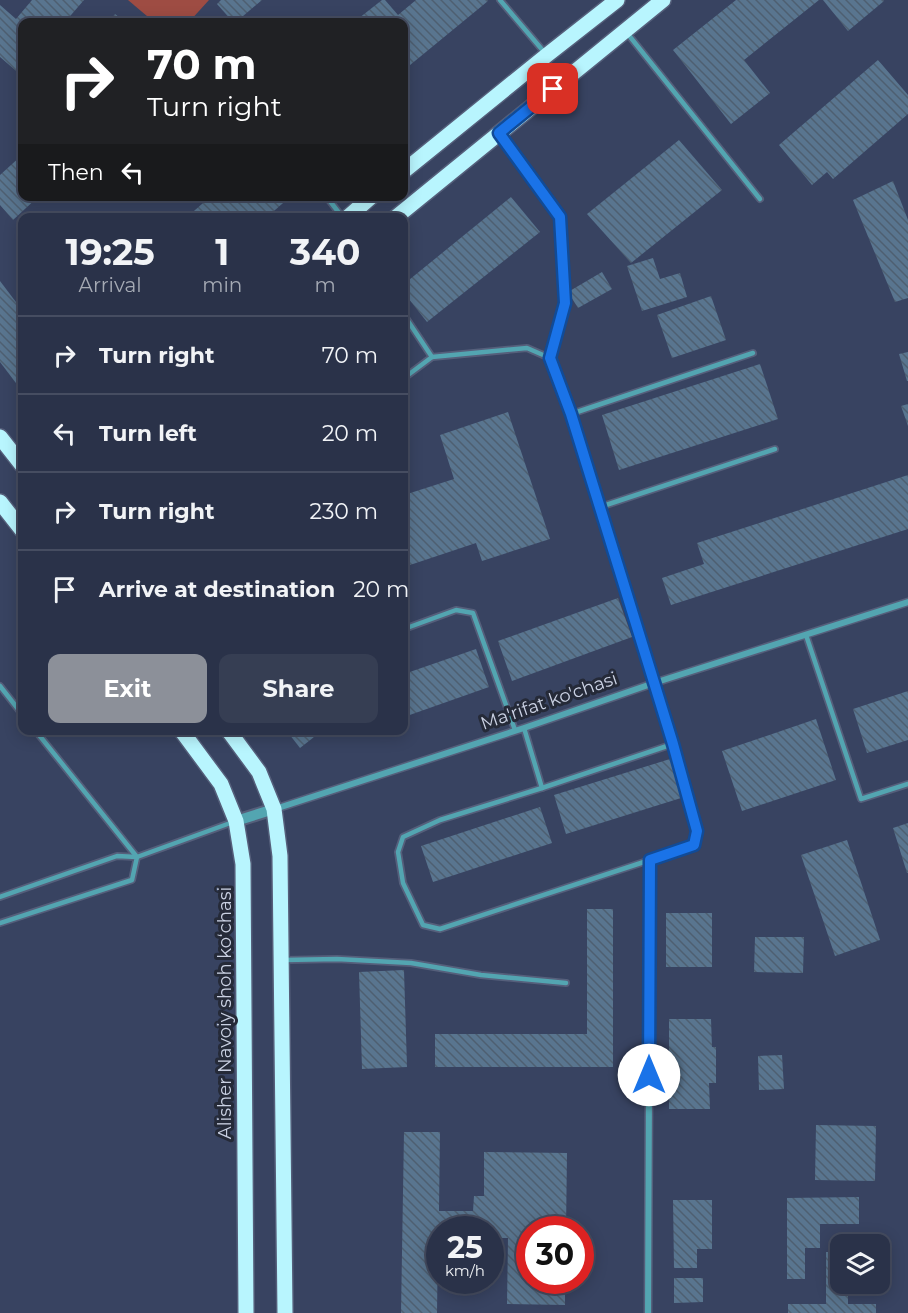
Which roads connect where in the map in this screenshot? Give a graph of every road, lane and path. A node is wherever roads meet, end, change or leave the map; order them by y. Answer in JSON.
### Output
{"nodes":[{"id":1,"x":500,"y":0,"type":"edge"},
{"id":2,"x":617,"y":0,"type":"edge"},
{"id":3,"x":663,"y":0,"type":"edge"},
{"id":4,"x":625,"y":31,"type":"junction"},
{"id":5,"x":547,"y":55,"type":"junction"},
{"id":6,"x":499,"y":133,"type":"junction"},
{"id":7,"x":408,"y":168,"type":"edge"},
{"id":8,"x":760,"y":199,"type":"dead end"},
{"id":9,"x":330,"y":201,"type":"edge"},
{"id":10,"x":366,"y":201,"type":"edge"},
{"id":11,"x":341,"y":213,"type":"edge"},
{"id":12,"x":351,"y":213,"type":"edge"},
{"id":13,"x":401,"y":213,"type":"edge"},
{"id":14,"x":408,"y":321,"type":"edge"},
{"id":15,"x":753,"y":353,"type":"dead end"},
{"id":16,"x":432,"y":357,"type":"junction"},
{"id":17,"x":550,"y":358,"type":"junction"},
{"id":18,"x":408,"y":375,"type":"edge"},
{"id":19,"x":571,"y":414,"type":"junction"},
{"id":20,"x":0,"y":437,"type":"edge"},
{"id":21,"x":775,"y":449,"type":"dead end"},
{"id":22,"x":18,"y":460,"type":"edge"},
{"id":23,"x":0,"y":502,"type":"edge"},
{"id":24,"x":600,"y":507,"type":"junction"},
{"id":25,"x":18,"y":525,"type":"edge"},
{"id":26,"x":908,"y":602,"type":"edge"},
{"id":27,"x":408,"y":628,"type":"edge"},
{"id":28,"x":806,"y":635,"type":"junction"},
{"id":29,"x":654,"y":683,"type":"junction"},
{"id":30,"x":0,"y":686,"type":"edge"},
{"id":31,"x":18,"y":709,"type":"edge"},
{"id":32,"x":524,"y":728,"type":"junction"},
{"id":33,"x":515,"y":730,"type":"junction"},
{"id":34,"x":39,"y":735,"type":"edge"},
{"id":35,"x":185,"y":735,"type":"edge"},
{"id":36,"x":232,"y":735,"type":"edge"},
{"id":37,"x":673,"y":744,"type":"junction"},
{"id":38,"x":908,"y":784,"type":"edge"},
{"id":39,"x":543,"y":788,"type":"junction"},
{"id":40,"x":274,"y":809,"type":"junction"},
{"id":41,"x":236,"y":821,"type":"junction"},
{"id":42,"x":137,"y":857,"type":"junction"},
{"id":43,"x":650,"y":860,"type":"junction"},
{"id":44,"x":0,"y":897,"type":"edge"},
{"id":45,"x":0,"y":923,"type":"edge"},
{"id":46,"x":281,"y":960,"type":"junction"},
{"id":47,"x":566,"y":983,"type":"dead end"},
{"id":48,"x":246,"y":1313,"type":"edge"},
{"id":49,"x":285,"y":1313,"type":"edge"},
{"id":50,"x":648,"y":1313,"type":"edge"}],
"edges":[{"from":1,"to":5,"type":"lane"},
{"from":2,"to":5,"type":"main road"},
{"from":3,"to":4,"type":"main road"},
{"from":4,"to":6,"type":"main road"},
{"from":4,"to":8,"type":"lane"},
{"from":5,"to":7,"type":"main road"},
{"from":6,"to":13,"type":"main road"},
{"from":6,"to":17,"type":"lane"},
{"from":9,"to":11,"type":"lane"},
{"from":10,"to":12,"type":"main road"},
{"from":14,"to":16,"type":"lane"},
{"from":15,"to":19,"type":"lane"},
{"from":16,"to":17,"type":"lane"},
{"from":16,"to":18,"type":"lane"},
{"from":17,"to":19,"type":"lane"},
{"from":19,"to":24,"type":"lane"},
{"from":20,"to":22,"type":"main road"},
{"from":21,"to":24,"type":"lane"},
{"from":23,"to":25,"type":"main road"},
{"from":24,"to":29,"type":"lane"},
{"from":26,"to":28,"type":"street","name":"Ma'rifat ko'chasi"},
{"from":27,"to":33,"type":"lane"},
{"from":28,"to":29,"type":"street","name":"Ma'rifat ko'chasi"},
{"from":28,"to":38,"type":"lane"},
{"from":29,"to":32,"type":"street","name":"Ma'rifat ko'chasi"},
{"from":29,"to":37,"type":"street"},
{"from":30,"to":31,"type":"lane"},
{"from":32,"to":33,"type":"street","name":"Ma'rifat ko'chasi"},
{"from":32,"to":39,"type":"lane"},
{"from":33,"to":40,"type":"street","name":"Ma'rifat ko'chasi"},
{"from":34,"to":42,"type":"lane"},
{"from":35,"to":41,"type":"main road","name":"Alisher Navoiy shoh koʻchasi"},
{"from":36,"to":40,"type":"main road"},
{"from":37,"to":39,"type":"lane"},
{"from":37,"to":43,"type":"street"},
{"from":39,"to":43,"type":"lane"},
{"from":40,"to":41,"type":"street","name":"Ma'rifat ko'chasi"},
{"from":40,"to":46,"type":"main road"},
{"from":41,"to":42,"type":"lane"},
{"from":41,"to":48,"type":"main road","name":"Alisher Navoiy shoh koʻchasi"},
{"from":42,"to":44,"type":"lane"},
{"from":42,"to":45,"type":"lane"},
{"from":43,"to":50,"type":"street"},
{"from":46,"to":47,"type":"lane"},
{"from":46,"to":49,"type":"main road"}]}
